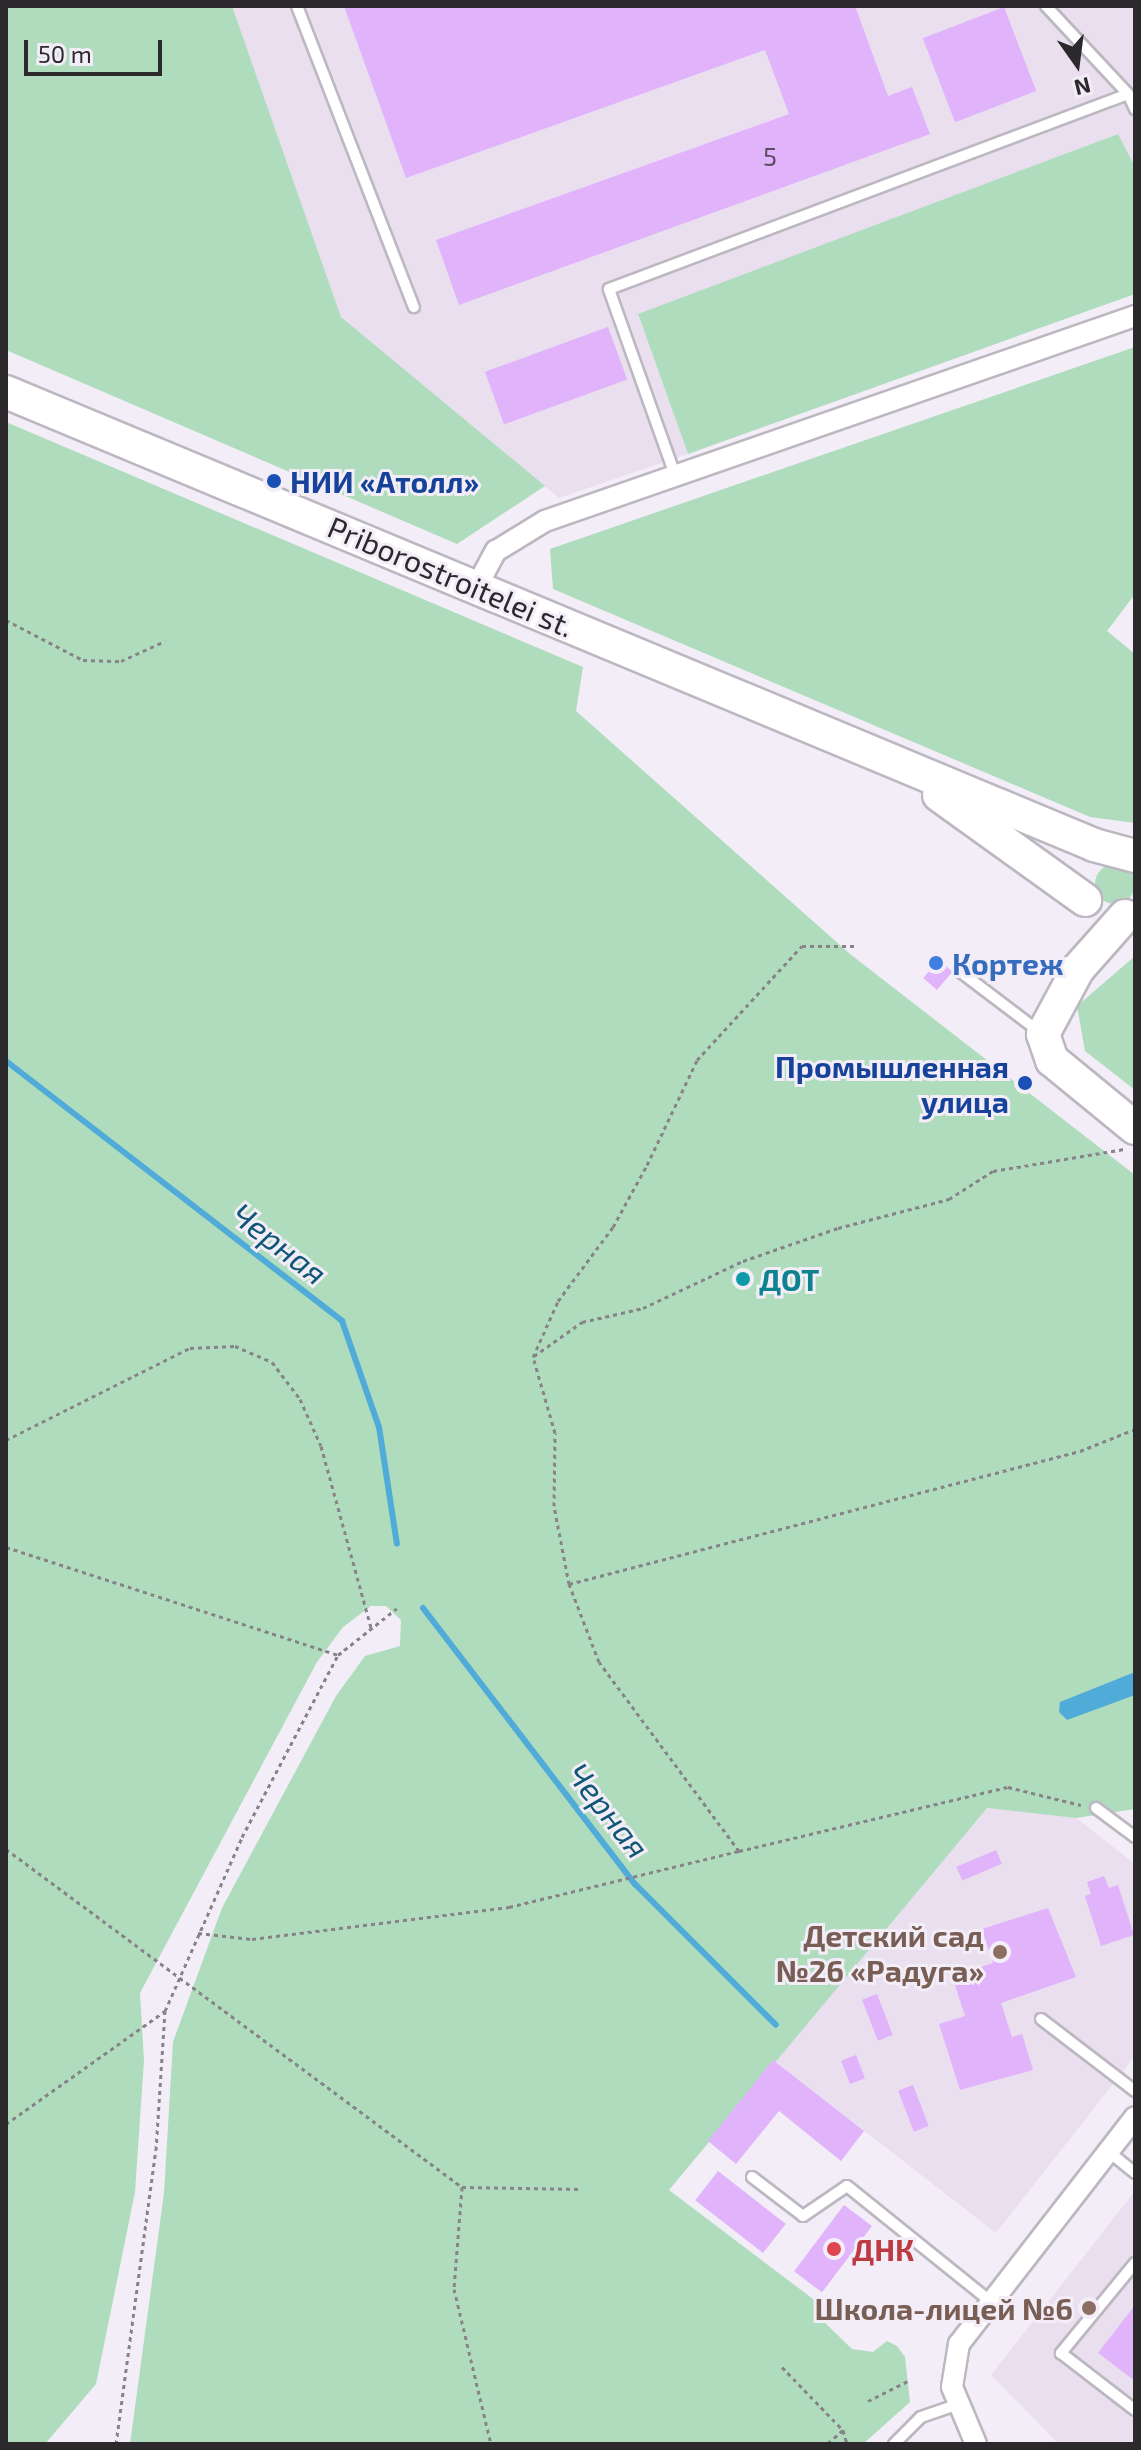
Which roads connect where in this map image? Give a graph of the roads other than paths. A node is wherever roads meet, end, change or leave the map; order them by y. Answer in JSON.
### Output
{"nodes":[{"id":1,"x":297,"y":6,"type":"edge"},
{"id":2,"x":1046,"y":6,"type":"edge"},
{"id":3,"x":1128,"y":94,"type":"junction"},
{"id":4,"x":1135,"y":109,"type":"edge"},
{"id":5,"x":414,"y":307,"type":"dead end"},
{"id":6,"x":1135,"y":316,"type":"edge"},
{"id":7,"x":6,"y":392,"type":"edge"},
{"id":8,"x":674,"y":472,"type":"junction"},
{"id":9,"x":477,"y":586,"type":"junction"},
{"id":10,"x":894,"y":763,"type":"junction"},
{"id":11,"x":1124,"y":852,"type":"edge"},
{"id":12,"x":1088,"y":904,"type":"junction"},
{"id":13,"x":1130,"y":913,"type":"edge"},
{"id":14,"x":1078,"y":969,"type":"junction"},
{"id":15,"x":962,"y":973,"type":"dead end"},
{"id":16,"x":1043,"y":1034,"type":"junction"},
{"id":17,"x":1135,"y":1128,"type":"edge"},
{"id":18,"x":1096,"y":1808,"type":"road end"},
{"id":19,"x":1135,"y":1837,"type":"edge"},
{"id":20,"x":1041,"y":2019,"type":"dead end"},
{"id":21,"x":1135,"y":2091,"type":"edge"},
{"id":22,"x":1135,"y":2117,"type":"edge"},
{"id":23,"x":1108,"y":2151,"type":"junction"},
{"id":24,"x":1135,"y":2173,"type":"edge"},
{"id":25,"x":752,"y":2177,"type":"dead end"},
{"id":26,"x":1135,"y":2263,"type":"edge"},
{"id":27,"x":989,"y":2300,"type":"junction"},
{"id":28,"x":956,"y":2405,"type":"junction"},
{"id":29,"x":1135,"y":2410,"type":"edge"},
{"id":30,"x":894,"y":2444,"type":"edge"},
{"id":31,"x":976,"y":2444,"type":"edge"}],
"edges":[{"from":1,"to":5,"type":"lane"},
{"from":2,"to":3,"type":"lane"},
{"from":3,"to":4,"type":"lane"},
{"from":3,"to":8,"type":"lane"},
{"from":6,"to":8,"type":"street"},
{"from":7,"to":9,"type":"main road","name":"Priborostroitelei st."},
{"from":8,"to":9,"type":"street"},
{"from":9,"to":10,"type":"main road","name":"Priborostroitelei st."},
{"from":10,"to":11,"type":"main road","name":"Priborostroitelei st."},
{"from":10,"to":12,"type":"main road","name":"Priborostroitelei st."},
{"from":11,"to":12,"type":"main road"},
{"from":12,"to":13,"type":"main road"},
{"from":12,"to":14,"type":"main road"},
{"from":13,"to":14,"type":"main road"},
{"from":14,"to":16,"type":"main road"},
{"from":15,"to":16,"type":"lane"},
{"from":16,"to":17,"type":"main road"},
{"from":18,"to":19,"type":"lane"},
{"from":20,"to":21,"type":"lane"},
{"from":22,"to":23,"type":"street"},
{"from":23,"to":24,"type":"lane"},
{"from":23,"to":27,"type":"street"},
{"from":25,"to":27,"type":"lane"},
{"from":26,"to":29,"type":"lane"},
{"from":27,"to":28,"type":"street"},
{"from":28,"to":30,"type":"lane"},
{"from":28,"to":31,"type":"street"}]}
